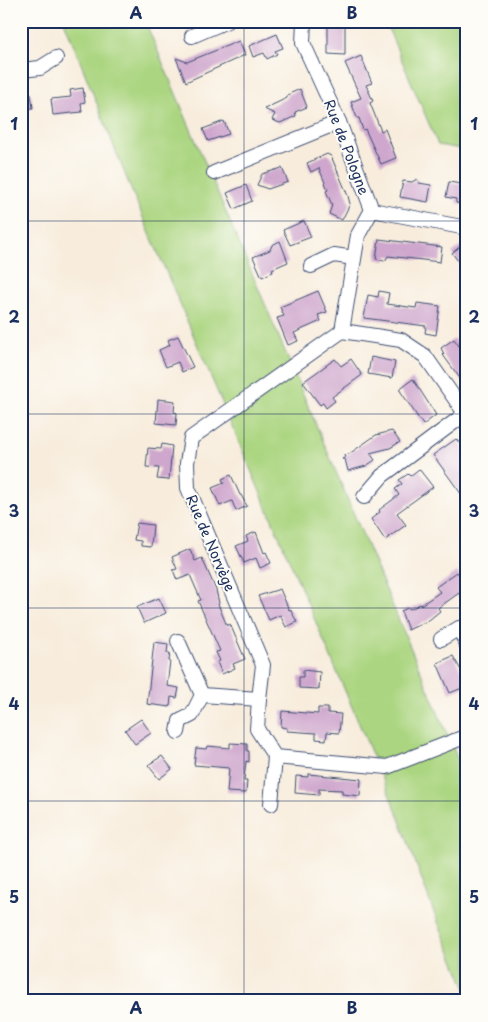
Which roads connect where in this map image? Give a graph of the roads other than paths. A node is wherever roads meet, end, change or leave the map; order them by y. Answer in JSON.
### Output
{"nodes":[{"id":1,"x":227,"y":21,"type":"edge"},
{"id":2,"x":304,"y":21,"type":"edge"},
{"id":3,"x":192,"y":36,"type":"dead end"},
{"id":4,"x":56,"y":58,"type":"dead end"},
{"id":5,"x":21,"y":70,"type":"edge"},
{"id":6,"x":339,"y":122,"type":"junction"},
{"id":7,"x":214,"y":173,"type":"dead end"},
{"id":8,"x":372,"y":210,"type":"junction"},
{"id":9,"x":467,"y":228,"type":"edge"},
{"id":10,"x":354,"y":258,"type":"junction"},
{"id":11,"x":311,"y":266,"type":"dead end"},
{"id":12,"x":342,"y":331,"type":"junction"},
{"id":13,"x":466,"y":415,"type":"edge"},
{"id":14,"x":364,"y":498,"type":"dead end"},
{"id":15,"x":440,"y":639,"type":"dead end"},
{"id":16,"x":178,"y":640,"type":"dead end"},
{"id":17,"x":467,"y":645,"type":"edge"},
{"id":18,"x":202,"y":695,"type":"junction"},
{"id":19,"x":258,"y":699,"type":"junction"},
{"id":20,"x":178,"y":732,"type":"dead end"},
{"id":21,"x":467,"y":736,"type":"edge"},
{"id":22,"x":275,"y":757,"type":"junction"},
{"id":23,"x":271,"y":804,"type":"dead end"}],
"edges":[{"from":1,"to":3,"type":"street"},
{"from":2,"to":6,"type":"street","name":"Rue de Pologne"},
{"from":4,"to":5,"type":"street"},
{"from":6,"to":7,"type":"street"},
{"from":6,"to":8,"type":"street","name":"Rue de Pologne"},
{"from":8,"to":9,"type":"street","name":"Rue de Pologne"},
{"from":8,"to":10,"type":"street"},
{"from":10,"to":11,"type":"street"},
{"from":10,"to":12,"type":"street"},
{"from":12,"to":13,"type":"street"},
{"from":12,"to":19,"type":"street","name":"Rue de Norvège"},
{"from":13,"to":14,"type":"street"},
{"from":15,"to":17,"type":"street"},
{"from":16,"to":18,"type":"street"},
{"from":18,"to":19,"type":"street"},
{"from":18,"to":20,"type":"street"},
{"from":19,"to":22,"type":"street","name":"Rue de Norvège"},
{"from":21,"to":22,"type":"street"},
{"from":22,"to":23,"type":"street"}]}
